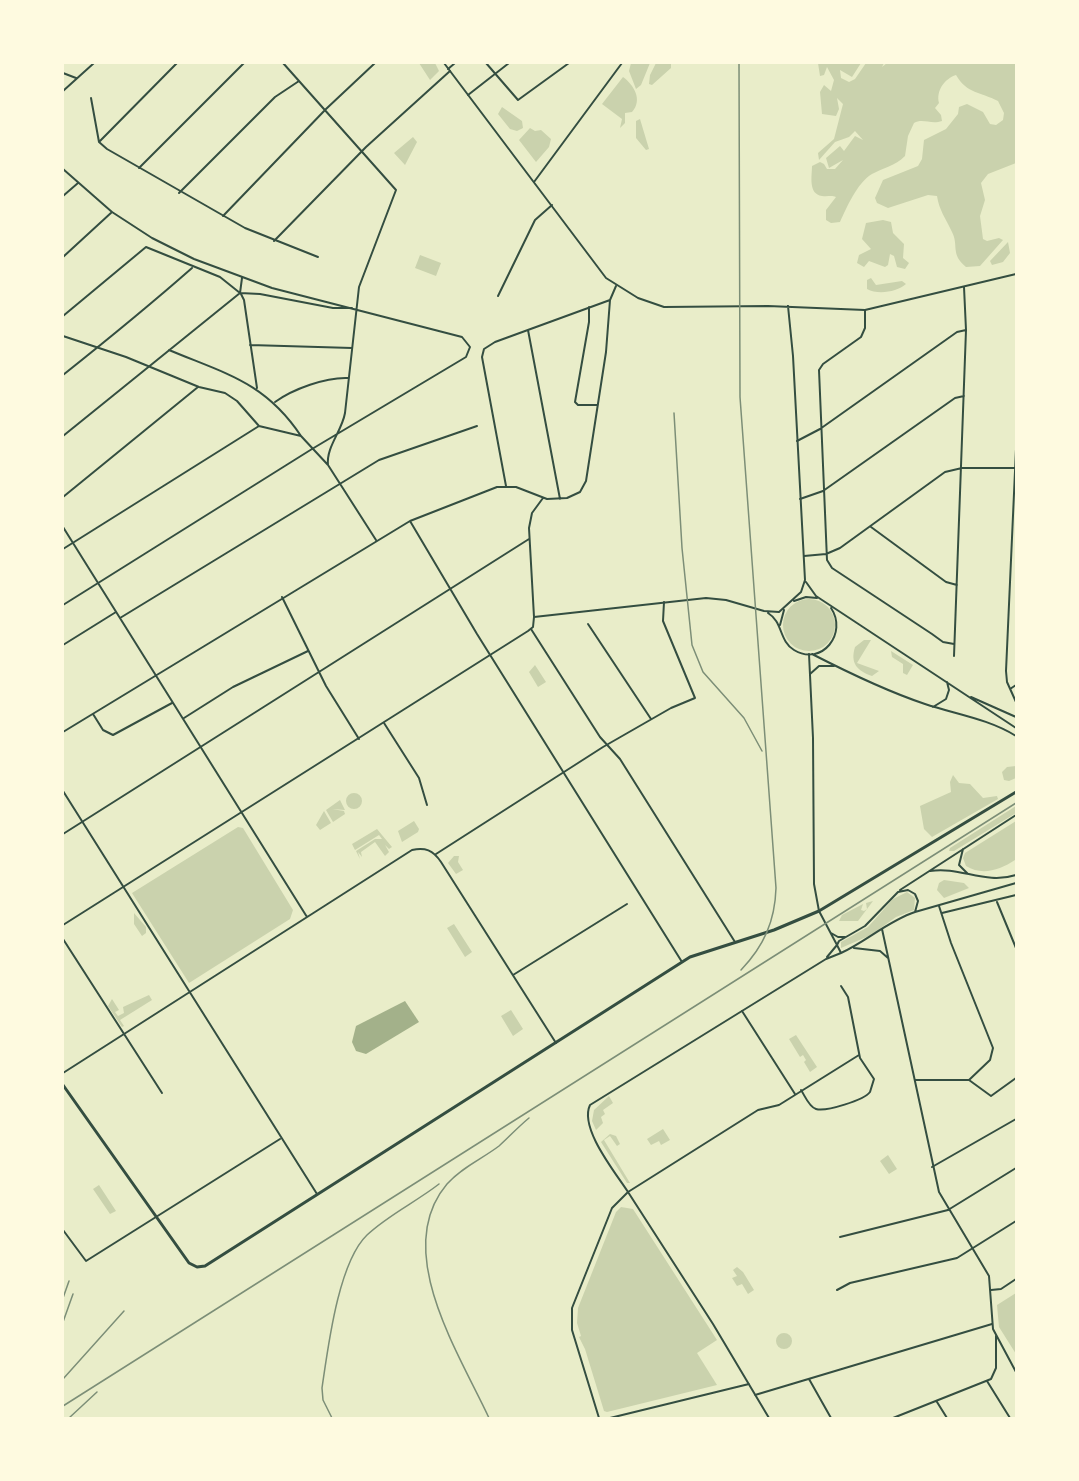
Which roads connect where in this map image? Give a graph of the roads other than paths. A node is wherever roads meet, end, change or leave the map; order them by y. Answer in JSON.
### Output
{"nodes":[{"id":1,"x":94,"y":63,"type":"edge"},
{"id":2,"x":177,"y":63,"type":"edge"},
{"id":3,"x":244,"y":63,"type":"edge"},
{"id":4,"x":282,"y":63,"type":"edge"},
{"id":5,"x":375,"y":63,"type":"edge"},
{"id":6,"x":444,"y":63,"type":"edge"},
{"id":7,"x":455,"y":63,"type":"edge"},
{"id":8,"x":486,"y":63,"type":"edge"},
{"id":9,"x":509,"y":63,"type":"edge"},
{"id":10,"x":568,"y":63,"type":"edge"},
{"id":11,"x":622,"y":63,"type":"edge"},
{"id":12,"x":449,"y":70,"type":"junction"},
{"id":13,"x":63,"y":73,"type":"edge"},
{"id":14,"x":495,"y":74,"type":"junction"},
{"id":15,"x":76,"y":78,"type":"junction"},
{"id":16,"x":299,"y":81,"type":"junction"},
{"id":17,"x":63,"y":91,"type":"edge"},
{"id":18,"x":468,"y":95,"type":"junction"},
{"id":19,"x":91,"y":98,"type":"dead end"},
{"id":20,"x":326,"y":109,"type":"junction"},
{"id":21,"x":99,"y":142,"type":"junction"},
{"id":22,"x":363,"y":150,"type":"junction"},
{"id":23,"x":139,"y":168,"type":"junction"},
{"id":24,"x":63,"y":169,"type":"edge"},
{"id":25,"x":534,"y":182,"type":"junction"},
{"id":26,"x":78,"y":183,"type":"junction"},
{"id":27,"x":179,"y":193,"type":"junction"},
{"id":28,"x":63,"y":196,"type":"edge"},
{"id":29,"x":552,"y":205,"type":"junction"},
{"id":30,"x":112,"y":212,"type":"junction"},
{"id":31,"x":223,"y":216,"type":"junction"},
{"id":32,"x":274,"y":241,"type":"junction"},
{"id":33,"x":63,"y":256,"type":"edge"},
{"id":34,"x":318,"y":257,"type":"dead end"},
{"id":35,"x":192,"y":267,"type":"junction"},
{"id":36,"x":1016,"y":274,"type":"edge"},
{"id":37,"x":243,"y":278,"type":"junction"},
{"id":38,"x":616,"y":286,"type":"junction"},
{"id":39,"x":964,"y":287,"type":"junction"},
{"id":40,"x":240,"y":293,"type":"junction"},
{"id":41,"x":498,"y":296,"type":"dead end"},
{"id":42,"x":610,"y":300,"type":"junction"},
{"id":43,"x":788,"y":306,"type":"junction"},
{"id":44,"x":590,"y":307,"type":"junction"},
{"id":45,"x":357,"y":308,"type":"junction"},
{"id":46,"x":865,"y":310,"type":"junction"},
{"id":47,"x":63,"y":316,"type":"edge"},
{"id":48,"x":528,"y":330,"type":"junction"},
{"id":49,"x":966,"y":330,"type":"junction"},
{"id":50,"x":63,"y":336,"type":"edge"},
{"id":51,"x":250,"y":345,"type":"junction"},
{"id":52,"x":96,"y":347,"type":"junction"},
{"id":53,"x":352,"y":348,"type":"junction"},
{"id":54,"x":169,"y":350,"type":"junction"},
{"id":55,"x":148,"y":367,"type":"junction"},
{"id":56,"x":63,"y":375,"type":"edge"},
{"id":57,"x":349,"y":378,"type":"junction"},
{"id":58,"x":199,"y":387,"type":"junction"},
{"id":59,"x":257,"y":388,"type":"junction"},
{"id":60,"x":964,"y":396,"type":"junction"},
{"id":61,"x":275,"y":402,"type":"junction"},
{"id":62,"x":598,"y":405,"type":"junction"},
{"id":63,"x":259,"y":426,"type":"junction"},
{"id":64,"x":477,"y":426,"type":"dead end"},
{"id":65,"x":820,"y":429,"type":"junction"},
{"id":66,"x":339,"y":433,"type":"junction"},
{"id":67,"x":63,"y":436,"type":"edge"},
{"id":68,"x":301,"y":436,"type":"junction"},
{"id":69,"x":797,"y":441,"type":"junction"},
{"id":70,"x":312,"y":449,"type":"junction"},
{"id":71,"x":1016,"y":449,"type":"edge"},
{"id":72,"x":328,"y":465,"type":"junction"},
{"id":73,"x":962,"y":468,"type":"junction"},
{"id":74,"x":1015,"y":468,"type":"edge"},
{"id":75,"x":340,"y":484,"type":"junction"},
{"id":76,"x":506,"y":486,"type":"junction"},
{"id":77,"x":823,"y":491,"type":"junction"},
{"id":78,"x":63,"y":497,"type":"edge"},
{"id":79,"x":544,"y":498,"type":"junction"},
{"id":80,"x":560,"y":499,"type":"junction"},
{"id":81,"x":800,"y":499,"type":"junction"},
{"id":82,"x":1015,"y":501,"type":"edge"},
{"id":83,"x":410,"y":521,"type":"junction"},
{"id":84,"x":870,"y":526,"type":"junction"},
{"id":85,"x":63,"y":527,"type":"edge"},
{"id":86,"x":529,"y":539,"type":"junction"},
{"id":87,"x":376,"y":540,"type":"junction"},
{"id":88,"x":73,"y":543,"type":"junction"},
{"id":89,"x":63,"y":549,"type":"edge"},
{"id":90,"x":826,"y":554,"type":"junction"},
{"id":91,"x":804,"y":556,"type":"junction"},
{"id":92,"x":805,"y":580,"type":"junction"},
{"id":93,"x":98,"y":582,"type":"junction"},
{"id":94,"x":957,"y":585,"type":"junction"},
{"id":95,"x":450,"y":590,"type":"junction"},
{"id":96,"x":282,"y":597,"type":"junction"},
{"id":97,"x":821,"y":600,"type":"junction"},
{"id":98,"x":664,"y":602,"type":"junction"},
{"id":99,"x":791,"y":603,"type":"junction"},
{"id":100,"x":827,"y":604,"type":"junction"},
{"id":101,"x":63,"y":605,"type":"edge"},
{"id":102,"x":786,"y":607,"type":"junction"},
{"id":103,"x":764,"y":611,"type":"junction"},
{"id":104,"x":116,"y":612,"type":"junction"},
{"id":105,"x":543,"y":616,"type":"junction"},
{"id":106,"x":534,"y":617,"type":"junction"},
{"id":107,"x":120,"y":618,"type":"junction"},
{"id":108,"x":588,"y":624,"type":"dead end"},
{"id":109,"x":532,"y":628,"type":"junction"},
{"id":110,"x":780,"y":631,"type":"junction"},
{"id":111,"x":954,"y":644,"type":"junction"},
{"id":112,"x":63,"y":645,"type":"edge"},
{"id":113,"x":308,"y":651,"type":"junction"},
{"id":114,"x":811,"y":654,"type":"junction"},
{"id":115,"x":491,"y":655,"type":"junction"},
{"id":116,"x":954,"y":656,"type":"dead end"},
{"id":117,"x":834,"y":666,"type":"junction"},
{"id":118,"x":319,"y":672,"type":"junction"},
{"id":119,"x":810,"y":674,"type":"junction"},
{"id":120,"x":154,"y":675,"type":"junction"},
{"id":121,"x":946,"y":682,"type":"junction"},
{"id":122,"x":1016,"y":685,"type":"edge"},
{"id":123,"x":1010,"y":691,"type":"junction"},
{"id":124,"x":966,"y":695,"type":"junction"},
{"id":125,"x":1016,"y":702,"type":"edge"},
{"id":126,"x":172,"y":703,"type":"junction"},
{"id":127,"x":933,"y":707,"type":"junction"},
{"id":128,"x":93,"y":714,"type":"junction"},
{"id":129,"x":1016,"y":717,"type":"edge"},
{"id":130,"x":183,"y":719,"type":"junction"},
{"id":131,"x":651,"y":719,"type":"junction"},
{"id":132,"x":384,"y":723,"type":"junction"},
{"id":133,"x":1016,"y":728,"type":"edge"},
{"id":134,"x":63,"y":732,"type":"edge"},
{"id":135,"x":1016,"y":736,"type":"edge"},
{"id":136,"x":359,"y":739,"type":"junction"},
{"id":137,"x":607,"y":745,"type":"junction"},
{"id":138,"x":200,"y":746,"type":"junction"},
{"id":139,"x":564,"y":772,"type":"junction"},
{"id":140,"x":63,"y":792,"type":"edge"},
{"id":141,"x":1016,"y":792,"type":"edge"},
{"id":142,"x":427,"y":805,"type":"dead end"},
{"id":143,"x":243,"y":813,"type":"junction"},
{"id":144,"x":1016,"y":815,"type":"edge"},
{"id":145,"x":82,"y":822,"type":"junction"},
{"id":146,"x":63,"y":834,"type":"edge"},
{"id":147,"x":964,"y":847,"type":"junction"},
{"id":148,"x":436,"y":854,"type":"junction"},
{"id":149,"x":924,"y":873,"type":"junction"},
{"id":150,"x":1016,"y":875,"type":"edge"},
{"id":151,"x":976,"y":878,"type":"junction"},
{"id":152,"x":1016,"y":883,"type":"edge"},
{"id":153,"x":123,"y":887,"type":"junction"},
{"id":154,"x":898,"y":892,"type":"junction"},
{"id":155,"x":1016,"y":896,"type":"edge"},
{"id":156,"x":997,"y":902,"type":"junction"},
{"id":157,"x":627,"y":904,"type":"dead end"},
{"id":158,"x":939,"y":906,"type":"junction"},
{"id":159,"x":819,"y":911,"type":"junction"},
{"id":160,"x":915,"y":912,"type":"junction"},
{"id":161,"x":942,"y":913,"type":"junction"},
{"id":162,"x":308,"y":917,"type":"junction"},
{"id":163,"x":63,"y":925,"type":"edge"},
{"id":164,"x":882,"y":929,"type":"junction"},
{"id":165,"x":829,"y":930,"type":"junction"},
{"id":166,"x":846,"y":937,"type":"junction"},
{"id":167,"x":63,"y":939,"type":"edge"},
{"id":168,"x":735,"y":942,"type":"junction"},
{"id":169,"x":837,"y":945,"type":"junction"},
{"id":170,"x":853,"y":947,"type":"junction"},
{"id":171,"x":1016,"y":948,"type":"edge"},
{"id":172,"x":841,"y":953,"type":"junction"},
{"id":173,"x":826,"y":959,"type":"junction"},
{"id":174,"x":889,"y":960,"type":"junction"},
{"id":175,"x":682,"y":962,"type":"junction"},
{"id":176,"x":513,"y":975,"type":"junction"},
{"id":177,"x":841,"y":986,"type":"dead end"},
{"id":178,"x":190,"y":992,"type":"junction"},
{"id":179,"x":742,"y":1011,"type":"junction"},
{"id":180,"x":123,"y":1034,"type":"junction"},
{"id":181,"x":556,"y":1043,"type":"junction"},
{"id":182,"x":859,"y":1055,"type":"junction"},
{"id":183,"x":63,"y":1073,"type":"edge"},
{"id":184,"x":1016,"y":1078,"type":"edge"},
{"id":185,"x":915,"y":1080,"type":"junction"},
{"id":186,"x":969,"y":1080,"type":"junction"},
{"id":187,"x":63,"y":1085,"type":"edge"},
{"id":188,"x":801,"y":1090,"type":"junction"},
{"id":189,"x":162,"y":1093,"type":"dead end"},
{"id":190,"x":795,"y":1094,"type":"junction"},
{"id":191,"x":1016,"y":1119,"type":"edge"},
{"id":192,"x":281,"y":1138,"type":"junction"},
{"id":193,"x":932,"y":1167,"type":"junction"},
{"id":194,"x":1016,"y":1168,"type":"edge"},
{"id":195,"x":628,"y":1192,"type":"junction"},
{"id":196,"x":317,"y":1194,"type":"junction"},
{"id":197,"x":948,"y":1210,"type":"junction"},
{"id":198,"x":156,"y":1216,"type":"junction"},
{"id":199,"x":1016,"y":1221,"type":"edge"},
{"id":200,"x":63,"y":1230,"type":"edge"},
{"id":201,"x":840,"y":1237,"type":"dead end"},
{"id":202,"x":973,"y":1249,"type":"junction"},
{"id":203,"x":1016,"y":1280,"type":"edge"},
{"id":204,"x":837,"y":1290,"type":"dead end"},
{"id":205,"x":991,"y":1290,"type":"junction"},
{"id":206,"x":992,"y":1324,"type":"junction"},
{"id":207,"x":996,"y":1336,"type":"junction"},
{"id":208,"x":1016,"y":1372,"type":"edge"},
{"id":209,"x":809,"y":1379,"type":"junction"},
{"id":210,"x":987,"y":1382,"type":"junction"},
{"id":211,"x":749,"y":1384,"type":"junction"},
{"id":212,"x":755,"y":1395,"type":"junction"},
{"id":213,"x":937,"y":1402,"type":"junction"},
{"id":214,"x":599,"y":1418,"type":"edge"},
{"id":215,"x":610,"y":1418,"type":"edge"},
{"id":216,"x":769,"y":1418,"type":"edge"},
{"id":217,"x":831,"y":1418,"type":"edge"},
{"id":218,"x":893,"y":1418,"type":"edge"},
{"id":219,"x":947,"y":1418,"type":"edge"},
{"id":220,"x":1010,"y":1418,"type":"edge"}],
"edges":[{"from":1,"to":15,"type":"street"},
{"from":2,"to":21,"type":"street"},
{"from":3,"to":23,"type":"street"},
{"from":4,"to":16,"type":"street"},
{"from":5,"to":20,"type":"street"},
{"from":6,"to":12,"type":"street"},
{"from":7,"to":12,"type":"street"},
{"from":8,"to":14,"type":"street"},
{"from":9,"to":14,"type":"street"},
{"from":10,"to":14,"type":"street"},
{"from":11,"to":25,"type":"street"},
{"from":12,"to":18,"type":"street"},
{"from":12,"to":22,"type":"street"},
{"from":13,"to":15,"type":"street"},
{"from":14,"to":18,"type":"street"},
{"from":15,"to":17,"type":"street"},
{"from":16,"to":20,"type":"street"},
{"from":16,"to":27,"type":"street"},
{"from":18,"to":25,"type":"street"},
{"from":19,"to":21,"type":"street"},
{"from":20,"to":22,"type":"street"},
{"from":20,"to":31,"type":"street"},
{"from":21,"to":23,"type":"street"},
{"from":22,"to":32,"type":"street"},
{"from":22,"to":45,"type":"street"},
{"from":23,"to":27,"type":"street"},
{"from":24,"to":26,"type":"street"},
{"from":25,"to":29,"type":"street"},
{"from":26,"to":28,"type":"street"},
{"from":26,"to":30,"type":"street"},
{"from":27,"to":31,"type":"street"},
{"from":29,"to":38,"type":"street"},
{"from":29,"to":41,"type":"street"},
{"from":30,"to":33,"type":"street"},
{"from":30,"to":37,"type":"street"},
{"from":31,"to":32,"type":"street"},
{"from":32,"to":34,"type":"street"},
{"from":35,"to":40,"type":"street"},
{"from":35,"to":47,"type":"street"},
{"from":35,"to":52,"type":"street"},
{"from":36,"to":39,"type":"street"},
{"from":37,"to":40,"type":"street"},
{"from":37,"to":45,"type":"street"},
{"from":38,"to":42,"type":"street"},
{"from":38,"to":43,"type":"street"},
{"from":39,"to":46,"type":"street"},
{"from":39,"to":49,"type":"street"},
{"from":40,"to":45,"type":"street"},
{"from":40,"to":51,"type":"street"},
{"from":40,"to":54,"type":"street"},
{"from":42,"to":44,"type":"street"},
{"from":42,"to":62,"type":"street"},
{"from":43,"to":46,"type":"street"},
{"from":43,"to":69,"type":"street"},
{"from":44,"to":48,"type":"street"},
{"from":44,"to":62,"type":"street"},
{"from":45,"to":53,"type":"street"},
{"from":45,"to":66,"type":"street"},
{"from":46,"to":65,"type":"street"},
{"from":48,"to":76,"type":"street"},
{"from":48,"to":80,"type":"street"},
{"from":49,"to":60,"type":"street"},
{"from":49,"to":65,"type":"street"},
{"from":50,"to":52,"type":"street"},
{"from":51,"to":53,"type":"street"},
{"from":51,"to":59,"type":"street"},
{"from":52,"to":55,"type":"street"},
{"from":52,"to":56,"type":"street"},
{"from":53,"to":57,"type":"street"},
{"from":54,"to":55,"type":"street"},
{"from":54,"to":59,"type":"street"},
{"from":55,"to":58,"type":"street"},
{"from":55,"to":67,"type":"street"},
{"from":57,"to":61,"type":"street"},
{"from":57,"to":66,"type":"street"},
{"from":58,"to":63,"type":"street"},
{"from":58,"to":78,"type":"street"},
{"from":59,"to":61,"type":"street"},
{"from":60,"to":73,"type":"street"},
{"from":60,"to":77,"type":"street"},
{"from":61,"to":68,"type":"street"},
{"from":62,"to":80,"type":"street"},
{"from":63,"to":68,"type":"street"},
{"from":63,"to":88,"type":"street"},
{"from":64,"to":75,"type":"street"},
{"from":65,"to":69,"type":"street"},
{"from":65,"to":77,"type":"street"},
{"from":66,"to":70,"type":"street"},
{"from":66,"to":72,"type":"street"},
{"from":68,"to":70,"type":"street"},
{"from":69,"to":81,"type":"street"},
{"from":70,"to":72,"type":"street"},
{"from":70,"to":93,"type":"street"},
{"from":71,"to":74,"type":"street"},
{"from":72,"to":75,"type":"street"},
{"from":73,"to":74,"type":"street"},
{"from":73,"to":84,"type":"street"},
{"from":73,"to":94,"type":"street"},
{"from":74,"to":82,"type":"street"},
{"from":75,"to":87,"type":"street"},
{"from":75,"to":107,"type":"street"},
{"from":76,"to":79,"type":"street"},
{"from":76,"to":83,"type":"street"},
{"from":77,"to":81,"type":"street"},
{"from":77,"to":90,"type":"street"},
{"from":79,"to":80,"type":"street"},
{"from":79,"to":86,"type":"street"},
{"from":81,"to":91,"type":"street"},
{"from":82,"to":123,"type":"street"},
{"from":83,"to":87,"type":"street"},
{"from":83,"to":95,"type":"street"},
{"from":84,"to":90,"type":"street"},
{"from":84,"to":94,"type":"street"},
{"from":85,"to":88,"type":"street"},
{"from":86,"to":95,"type":"street"},
{"from":86,"to":106,"type":"street"},
{"from":87,"to":96,"type":"street"},
{"from":88,"to":89,"type":"street"},
{"from":88,"to":93,"type":"street"},
{"from":90,"to":91,"type":"street"},
{"from":90,"to":111,"type":"street"},
{"from":91,"to":92,"type":"street"},
{"from":92,"to":97,"type":"street"},
{"from":92,"to":99,"type":"street"},
{"from":93,"to":101,"type":"street"},
{"from":93,"to":104,"type":"street"},
{"from":94,"to":111,"type":"street"},
{"from":95,"to":115,"type":"street"},
{"from":95,"to":118,"type":"street"},
{"from":96,"to":113,"type":"street"},
{"from":96,"to":120,"type":"street"},
{"from":97,"to":99,"type":"street"},
{"from":97,"to":100,"type":"street"},
{"from":98,"to":103,"type":"street"},
{"from":98,"to":105,"type":"street"},
{"from":98,"to":131,"type":"street"},
{"from":99,"to":102,"type":"street"},
{"from":100,"to":114,"type":"street"},
{"from":100,"to":121,"type":"street"},
{"from":102,"to":103,"type":"street"},
{"from":102,"to":110,"type":"street"},
{"from":103,"to":110,"type":"street"},
{"from":104,"to":107,"type":"street"},
{"from":104,"to":112,"type":"street"},
{"from":105,"to":106,"type":"street"},
{"from":105,"to":109,"type":"street"},
{"from":106,"to":109,"type":"street"},
{"from":107,"to":120,"type":"street"},
{"from":108,"to":131,"type":"street"},
{"from":109,"to":115,"type":"street"},
{"from":109,"to":137,"type":"street"},
{"from":110,"to":114,"type":"street"},
{"from":111,"to":116,"type":"street"},
{"from":113,"to":118,"type":"street"},
{"from":113,"to":130,"type":"street"},
{"from":114,"to":117,"type":"street"},
{"from":114,"to":119,"type":"street"},
{"from":115,"to":132,"type":"street"},
{"from":115,"to":139,"type":"street"},
{"from":117,"to":119,"type":"street"},
{"from":117,"to":127,"type":"street"},
{"from":118,"to":136,"type":"street"},
{"from":118,"to":138,"type":"street"},
{"from":119,"to":159,"type":"street"},
{"from":120,"to":126,"type":"street"},
{"from":120,"to":128,"type":"street"},
{"from":121,"to":124,"type":"street"},
{"from":121,"to":127,"type":"street"},
{"from":122,"to":123,"type":"street"},
{"from":123,"to":125,"type":"street"},
{"from":124,"to":129,"type":"street"},
{"from":124,"to":133,"type":"street"},
{"from":126,"to":128,"type":"street"},
{"from":126,"to":130,"type":"street"},
{"from":127,"to":135,"type":"street"},
{"from":128,"to":134,"type":"street"},
{"from":130,"to":138,"type":"street"},
{"from":131,"to":137,"type":"street"},
{"from":132,"to":136,"type":"street"},
{"from":132,"to":142,"type":"street"},
{"from":136,"to":143,"type":"street"},
{"from":137,"to":139,"type":"street"},
{"from":137,"to":168,"type":"street"},
{"from":138,"to":143,"type":"street"},
{"from":138,"to":145,"type":"street"},
{"from":139,"to":148,"type":"street"},
{"from":139,"to":175,"type":"street"},
{"from":140,"to":145,"type":"street"},
{"from":141,"to":159,"type":"main road"},
{"from":143,"to":153,"type":"street"},
{"from":143,"to":162,"type":"street"},
{"from":144,"to":147,"type":"street"},
{"from":145,"to":146,"type":"street"},
{"from":145,"to":153,"type":"street"},
{"from":147,"to":149,"type":"street"},
{"from":147,"to":151,"type":"street"},
{"from":148,"to":162,"type":"street"},
{"from":148,"to":176,"type":"street"},
{"from":149,"to":151,"type":"street"},
{"from":149,"to":154,"type":"street"},
{"from":150,"to":151,"type":"street"},
{"from":152,"to":158,"type":"street"},
{"from":153,"to":163,"type":"street"},
{"from":153,"to":178,"type":"street"},
{"from":154,"to":160,"type":"street"},
{"from":154,"to":166,"type":"street"},
{"from":155,"to":156,"type":"street"},
{"from":156,"to":161,"type":"street"},
{"from":156,"to":171,"type":"street"},
{"from":157,"to":176,"type":"street"},
{"from":158,"to":160,"type":"street"},
{"from":158,"to":161,"type":"street"},
{"from":159,"to":165,"type":"street"},
{"from":159,"to":168,"type":"main road"},
{"from":160,"to":164,"type":"street"},
{"from":161,"to":186,"type":"street"},
{"from":162,"to":178,"type":"street"},
{"from":164,"to":170,"type":"street"},
{"from":164,"to":174,"type":"street"},
{"from":165,"to":166,"type":"street"},
{"from":165,"to":169,"type":"street"},
{"from":166,"to":169,"type":"street"},
{"from":167,"to":180,"type":"street"},
{"from":168,"to":175,"type":"main road"},
{"from":169,"to":172,"type":"street"},
{"from":169,"to":173,"type":"street"},
{"from":170,"to":172,"type":"street"},
{"from":170,"to":174,"type":"street"},
{"from":172,"to":173,"type":"street"},
{"from":173,"to":179,"type":"street"},
{"from":174,"to":185,"type":"street"},
{"from":175,"to":181,"type":"main road"},
{"from":176,"to":181,"type":"street"},
{"from":177,"to":182,"type":"street"},
{"from":178,"to":180,"type":"street"},
{"from":178,"to":192,"type":"street"},
{"from":179,"to":190,"type":"street"},
{"from":179,"to":195,"type":"street"},
{"from":180,"to":183,"type":"street"},
{"from":180,"to":189,"type":"street"},
{"from":181,"to":196,"type":"main road"},
{"from":182,"to":188,"type":"street"},
{"from":182,"to":188,"type":"street"},
{"from":184,"to":186,"type":"street"},
{"from":185,"to":186,"type":"street"},
{"from":185,"to":193,"type":"street"},
{"from":187,"to":198,"type":"main road"},
{"from":188,"to":190,"type":"street"},
{"from":190,"to":195,"type":"street"},
{"from":191,"to":193,"type":"street"},
{"from":192,"to":196,"type":"street"},
{"from":192,"to":198,"type":"street"},
{"from":193,"to":197,"type":"street"},
{"from":194,"to":197,"type":"street"},
{"from":195,"to":211,"type":"street"},
{"from":195,"to":214,"type":"street"},
{"from":196,"to":198,"type":"main road"},
{"from":197,"to":201,"type":"street"},
{"from":197,"to":202,"type":"street"},
{"from":198,"to":200,"type":"street"},
{"from":199,"to":202,"type":"street"},
{"from":202,"to":204,"type":"street"},
{"from":202,"to":205,"type":"street"},
{"from":203,"to":205,"type":"street"},
{"from":205,"to":206,"type":"street"},
{"from":206,"to":207,"type":"street"},
{"from":206,"to":209,"type":"street"},
{"from":207,"to":208,"type":"street"},
{"from":207,"to":210,"type":"street"},
{"from":209,"to":212,"type":"street"},
{"from":209,"to":217,"type":"street"},
{"from":210,"to":213,"type":"street"},
{"from":210,"to":220,"type":"street"},
{"from":211,"to":212,"type":"street"},
{"from":211,"to":215,"type":"street"},
{"from":212,"to":216,"type":"street"},
{"from":213,"to":218,"type":"street"},
{"from":213,"to":219,"type":"street"}]}
